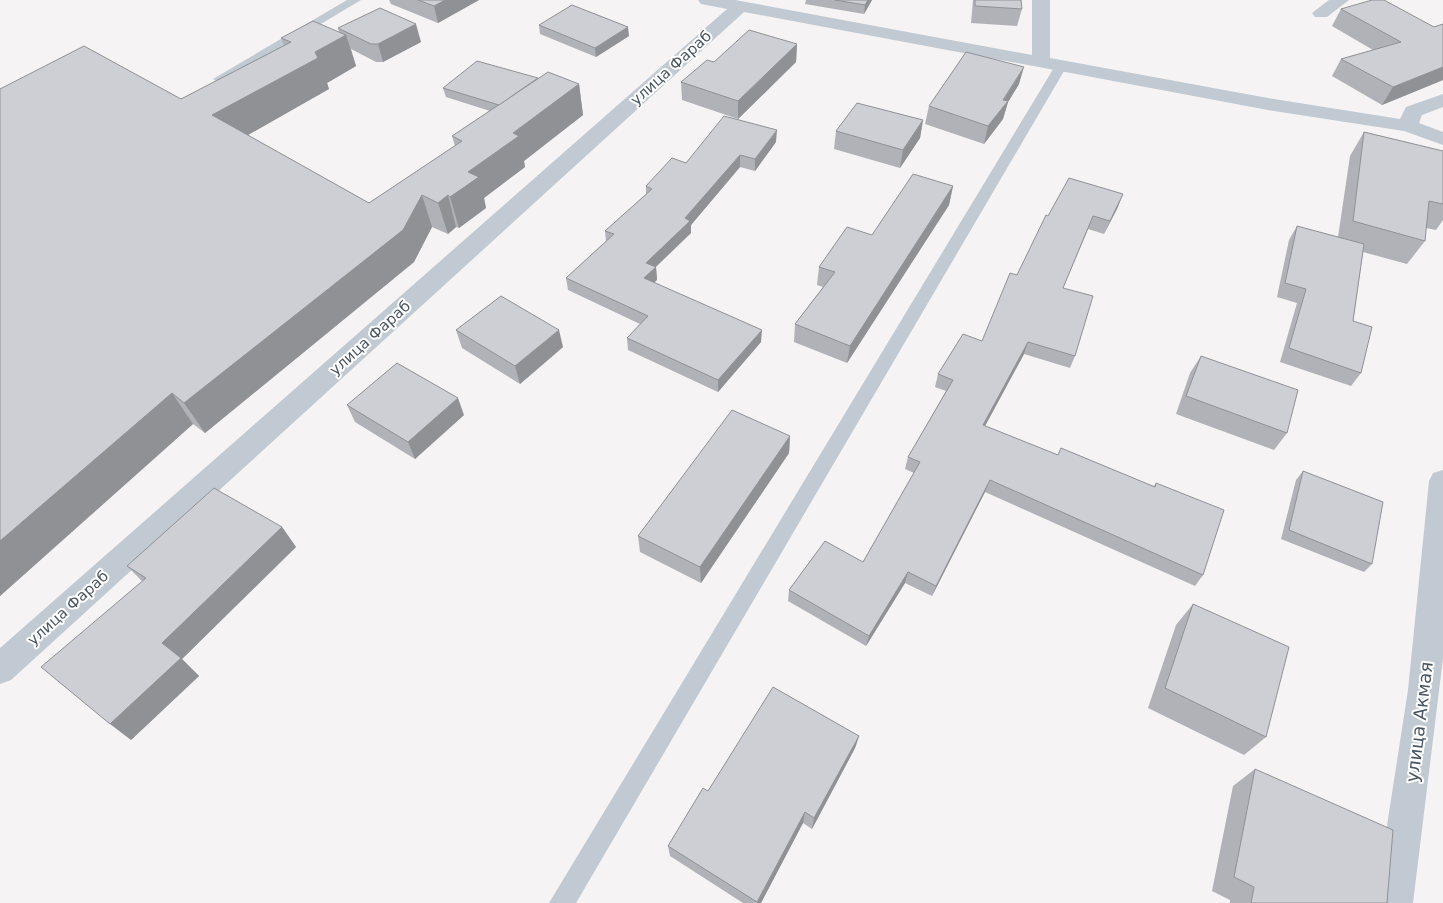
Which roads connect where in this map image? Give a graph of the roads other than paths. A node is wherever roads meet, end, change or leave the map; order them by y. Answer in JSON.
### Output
{"nodes":[{"id":1,"x":355,"y":0,"type":"edge"},
{"id":2,"x":707,"y":0,"type":"edge"},
{"id":3,"x":1041,"y":0,"type":"edge"},
{"id":4,"x":1340,"y":0,"type":"edge"},
{"id":5,"x":739,"y":7,"type":"junction"},
{"id":6,"x":1321,"y":13,"type":"dead end"},
{"id":7,"x":1041,"y":62,"type":"junction"},
{"id":8,"x":1061,"y":66,"type":"junction"},
{"id":9,"x":219,"y":79,"type":"edge"},
{"id":10,"x":1443,"y":100,"type":"edge"},
{"id":11,"x":1408,"y":126,"type":"junction"},
{"id":12,"x":1443,"y":139,"type":"edge"},
{"id":13,"x":1443,"y":481,"type":"edge"},
{"id":14,"x":0,"y":669,"type":"edge"},
{"id":15,"x":562,"y":903,"type":"edge"},
{"id":16,"x":1394,"y":903,"type":"edge"}],
"edges":[{"from":1,"to":9,"type":"lane"},
{"from":2,"to":5,"type":"street"},
{"from":3,"to":7,"type":"street"},
{"from":4,"to":6,"type":"street"},
{"from":5,"to":7,"type":"street"},
{"from":5,"to":14,"type":"street","name":"улица Фараб"},
{"from":7,"to":8,"type":"street"},
{"from":8,"to":11,"type":"street"},
{"from":8,"to":15,"type":"lane"},
{"from":10,"to":11,"type":"street"},
{"from":11,"to":12,"type":"street"},
{"from":13,"to":16,"type":"street","name":"улица Акмая"}]}
